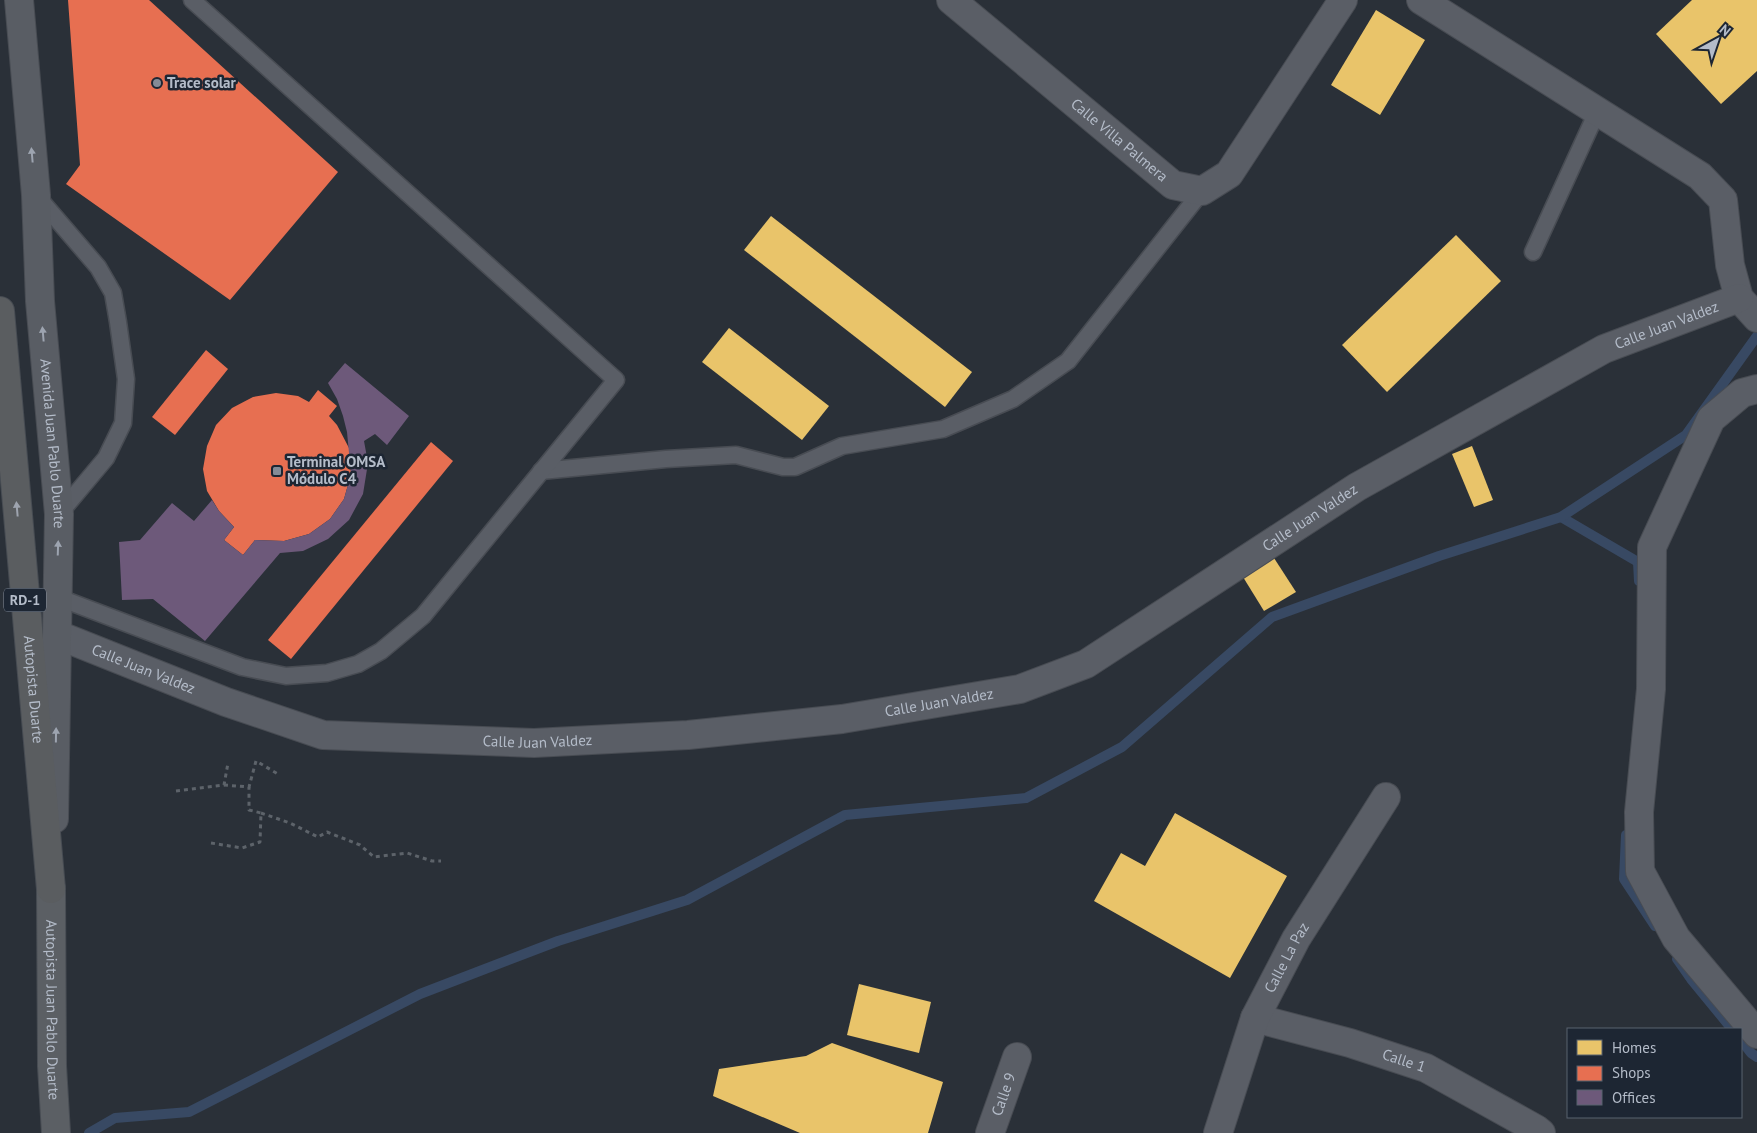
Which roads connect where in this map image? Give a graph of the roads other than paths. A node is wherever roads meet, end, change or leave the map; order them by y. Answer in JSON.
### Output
{"nodes":[{"id":1,"x":19,"y":0,"type":"edge"},
{"id":2,"x":192,"y":0,"type":"edge"},
{"id":3,"x":951,"y":0,"type":"edge"},
{"id":4,"x":1342,"y":0,"type":"edge"},
{"id":5,"x":1421,"y":0,"type":"edge"},
{"id":6,"x":1597,"y":112,"type":"junction"},
{"id":7,"x":1202,"y":191,"type":"junction"},
{"id":8,"x":36,"y":196,"type":"junction"},
{"id":9,"x":1533,"y":252,"type":"dead end"},
{"id":10,"x":1748,"y":308,"type":"edge"},
{"id":11,"x":0,"y":311,"type":"edge"},
{"id":12,"x":1757,"y":389,"type":"edge"},
{"id":13,"x":541,"y":471,"type":"junction"},
{"id":14,"x":59,"y":514,"type":"junction"},
{"id":15,"x":57,"y":597,"type":"junction"},
{"id":16,"x":58,"y":635,"type":"junction"},
{"id":17,"x":1386,"y":797,"type":"dead end"},
{"id":18,"x":51,"y":888,"type":"junction"},
{"id":19,"x":1254,"y":1018,"type":"junction"},
{"id":20,"x":1757,"y":1034,"type":"edge"},
{"id":21,"x":1018,"y":1057,"type":"dead end"},
{"id":22,"x":56,"y":1133,"type":"edge"},
{"id":23,"x":990,"y":1133,"type":"edge"},
{"id":24,"x":1218,"y":1133,"type":"edge"},
{"id":25,"x":1541,"y":1133,"type":"edge"}],
"edges":[{"from":8,"to":1,"type":"main road","name":"Avenida Juan Pablo Duarte","one_way":true},
{"from":2,"to":13,"type":"lane"},
{"from":3,"to":7,"type":"street","name":"Calle Villa Palmera"},
{"from":4,"to":7,"type":"street"},
{"from":5,"to":6,"type":"street"},
{"from":6,"to":9,"type":"lane"},
{"from":6,"to":10,"type":"street"},
{"from":7,"to":13,"type":"lane"},
{"from":14,"to":8,"type":"main road","name":"Avenida Juan Pablo Duarte","one_way":true},
{"from":8,"to":14,"type":"lane"},
{"from":10,"to":16,"type":"street","name":"Calle Juan Valdez"},
{"from":18,"to":11,"type":"highway","name":"Autopista Duarte","number":"RD-1","one_way":true},
{"from":12,"to":20,"type":"street"},
{"from":13,"to":15,"type":"lane"},
{"from":15,"to":14,"type":"main road","name":"Avenida Juan Pablo Duarte","one_way":true},
{"from":15,"to":16,"type":"main road","name":"Avenida Juan Pablo Duarte"},
{"from":18,"to":16,"type":"main road","name":"Avenida Juan Pablo Duarte","one_way":true},
{"from":17,"to":19,"type":"street","name":"Calle La Paz"},
{"from":18,"to":22,"type":"highway","name":"Autopista Juan Pablo Duarte","number":"RD-1"},
{"from":19,"to":24,"type":"street","name":"Calle La Paz"},
{"from":19,"to":25,"type":"street","name":"Calle 1"},
{"from":21,"to":23,"type":"street","name":"Calle 9"}]}
